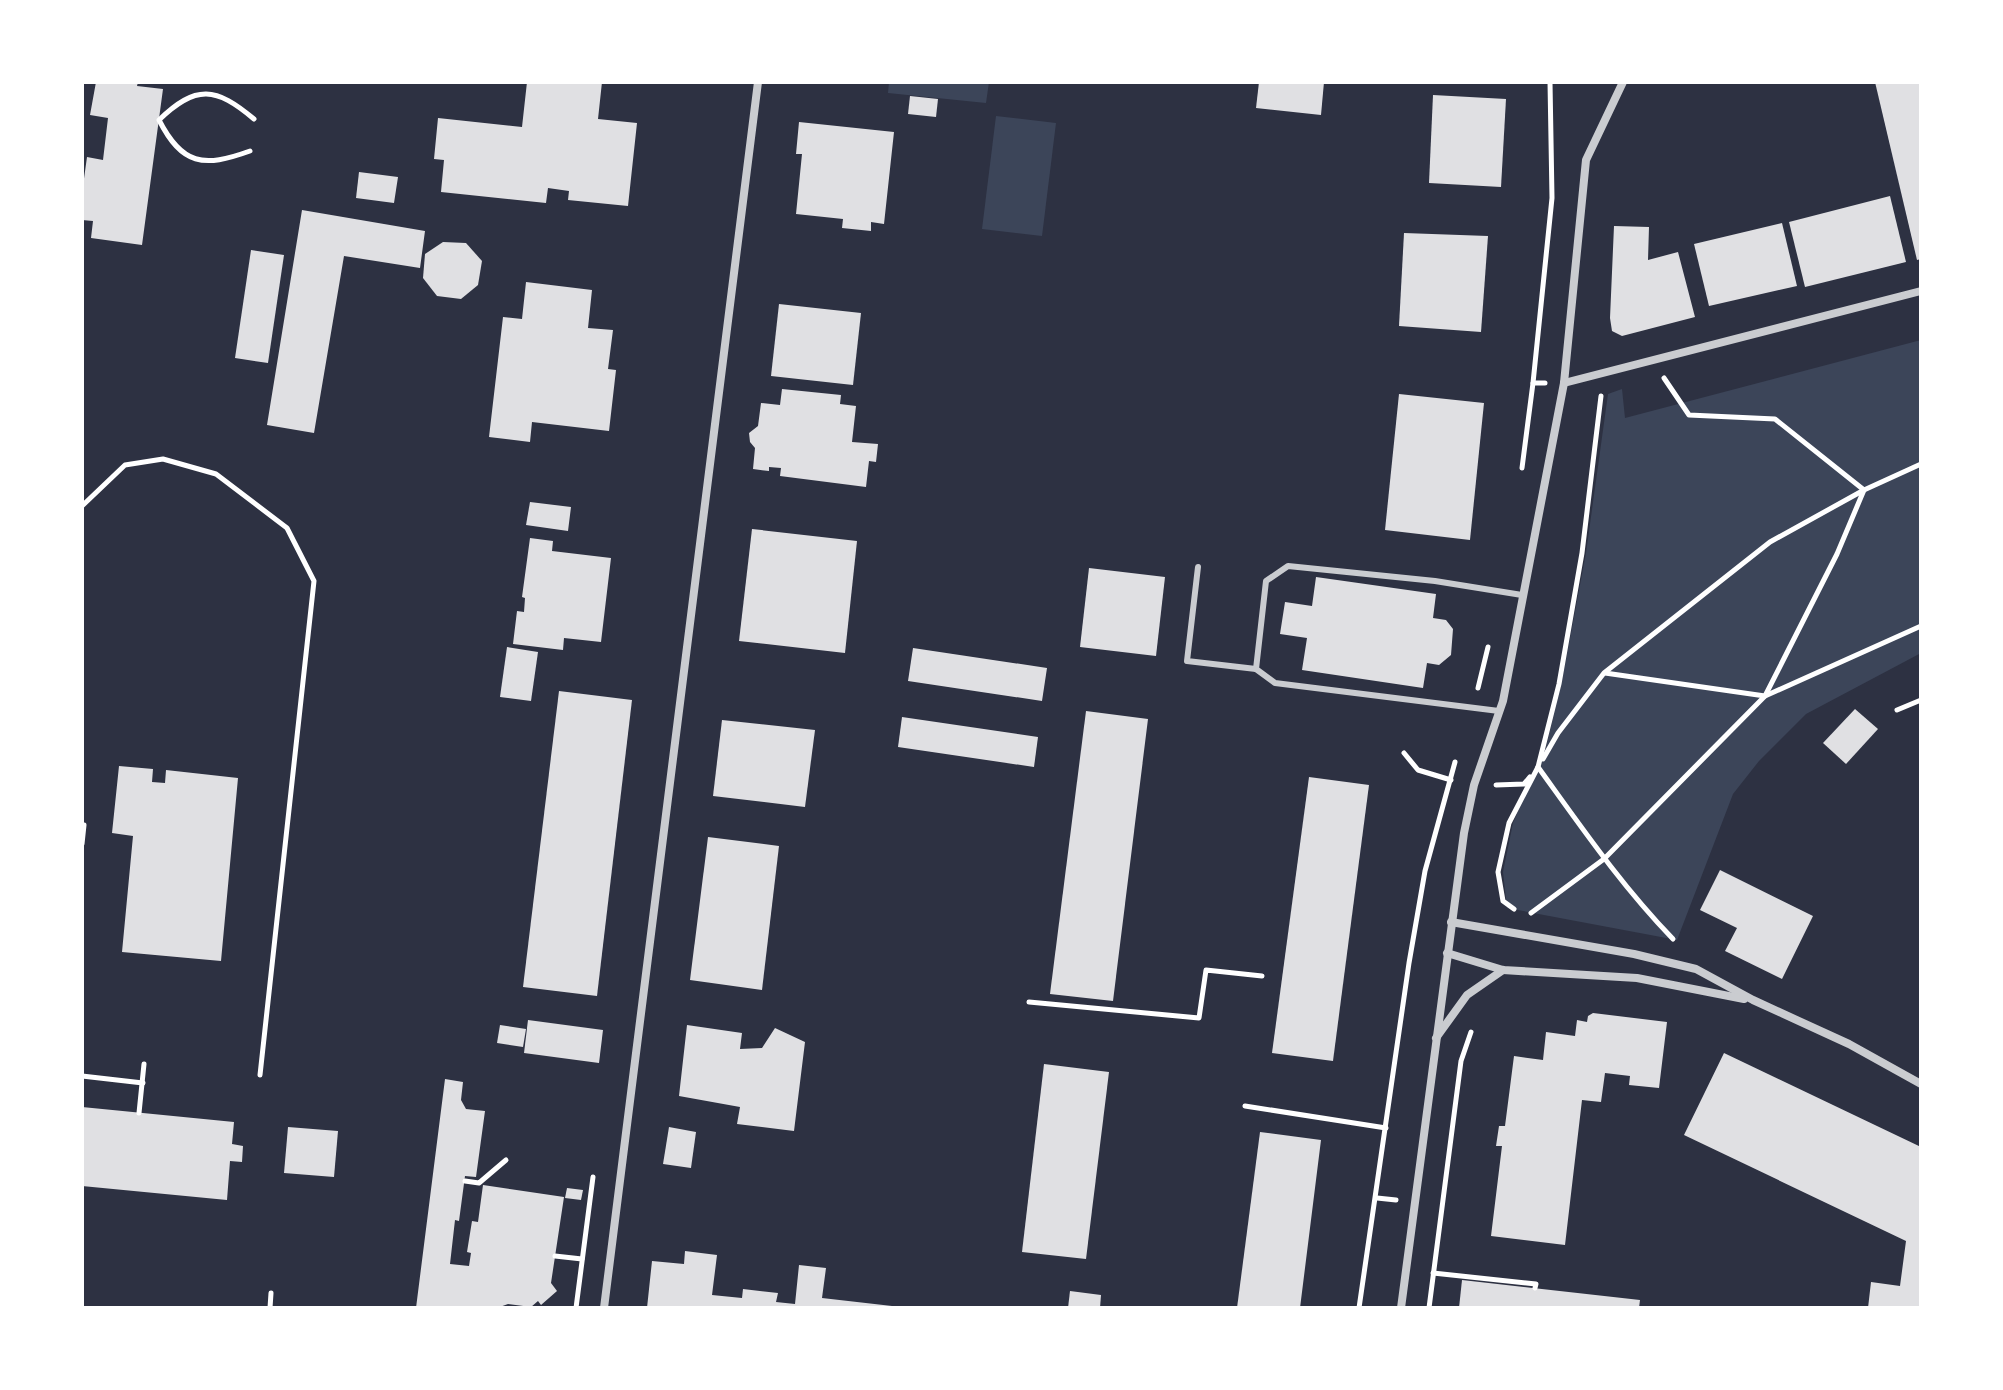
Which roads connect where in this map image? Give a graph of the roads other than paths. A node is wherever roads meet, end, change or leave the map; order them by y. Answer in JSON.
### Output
{"nodes":[{"id":1,"x":758,"y":82,"type":"edge"},
{"id":2,"x":1623,"y":82,"type":"edge"},
{"id":3,"x":1921,"y":291,"type":"edge"},
{"id":4,"x":1564,"y":383,"type":"junction"},
{"id":5,"x":1198,"y":567,"type":"dead end"},
{"id":6,"x":1522,"y":595,"type":"junction"},
{"id":7,"x":1256,"y":669,"type":"junction"},
{"id":8,"x":1499,"y":711,"type":"junction"},
{"id":9,"x":1451,"y":922,"type":"junction"},
{"id":10,"x":1447,"y":953,"type":"junction"},
{"id":11,"x":1503,"y":970,"type":"junction"},
{"id":12,"x":1753,"y":1000,"type":"junction"},
{"id":13,"x":1435,"y":1038,"type":"junction"},
{"id":14,"x":1921,"y":1084,"type":"edge"},
{"id":15,"x":604,"y":1308,"type":"edge"},
{"id":16,"x":1401,"y":1308,"type":"edge"}],
"edges":[{"from":1,"to":15,"type":"street"},
{"from":2,"to":4,"type":"street"},
{"from":3,"to":4,"type":"street"},
{"from":4,"to":6,"type":"street"},
{"from":5,"to":7,"type":"lane"},
{"from":6,"to":7,"type":"lane"},
{"from":6,"to":8,"type":"street"},
{"from":7,"to":8,"type":"lane"},
{"from":8,"to":9,"type":"street"},
{"from":9,"to":10,"type":"street"},
{"from":9,"to":12,"type":"street"},
{"from":10,"to":11,"type":"street"},
{"from":10,"to":13,"type":"street"},
{"from":11,"to":12,"type":"street"},
{"from":11,"to":13,"type":"street"},
{"from":12,"to":14,"type":"street"},
{"from":13,"to":16,"type":"street"}]}
